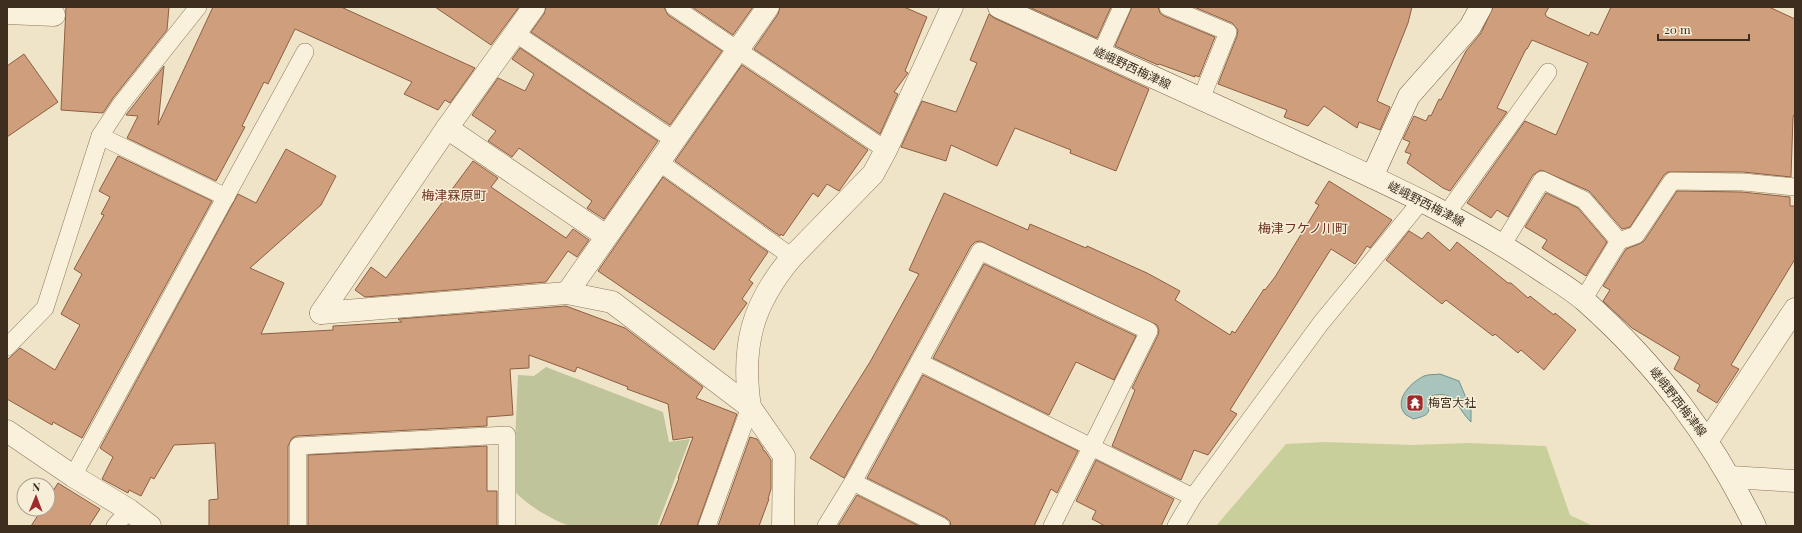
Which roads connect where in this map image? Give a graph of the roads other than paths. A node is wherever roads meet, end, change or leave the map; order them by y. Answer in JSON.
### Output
{"nodes":[{"id":1,"x":198,"y":7,"type":"edge"},
{"id":2,"x":534,"y":7,"type":"edge"},
{"id":3,"x":674,"y":7,"type":"edge"},
{"id":4,"x":768,"y":7,"type":"edge"},
{"id":5,"x":952,"y":7,"type":"edge"},
{"id":6,"x":1000,"y":7,"type":"edge"},
{"id":7,"x":1122,"y":7,"type":"edge"},
{"id":8,"x":1168,"y":7,"type":"edge"},
{"id":9,"x":1481,"y":7,"type":"edge"},
{"id":10,"x":7,"y":13,"type":"edge"},
{"id":11,"x":54,"y":15,"type":"dead end"},
{"id":12,"x":515,"y":33,"type":"junction"},
{"id":13,"x":739,"y":50,"type":"junction"},
{"id":14,"x":305,"y":52,"type":"dead end"},
{"id":15,"x":1100,"y":53,"type":"junction"},
{"id":16,"x":1548,"y":72,"type":"dead end"},
{"id":17,"x":1201,"y":99,"type":"junction"},
{"id":18,"x":447,"y":128,"type":"junction"},
{"id":19,"x":100,"y":136,"type":"junction"},
{"id":20,"x":674,"y":140,"type":"junction"},
{"id":21,"x":886,"y":150,"type":"junction"},
{"id":22,"x":659,"y":162,"type":"junction"},
{"id":23,"x":1372,"y":177,"type":"junction"},
{"id":24,"x":1795,"y":187,"type":"edge"},
{"id":25,"x":226,"y":197,"type":"junction"},
{"id":26,"x":1422,"y":200,"type":"junction"},
{"id":27,"x":1447,"y":214,"type":"junction"},
{"id":28,"x":606,"y":236,"type":"junction"},
{"id":29,"x":1619,"y":241,"type":"junction"},
{"id":30,"x":1503,"y":244,"type":"junction"},
{"id":31,"x":792,"y":257,"type":"junction"},
{"id":32,"x":567,"y":294,"type":"junction"},
{"id":33,"x":1583,"y":300,"type":"junction"},
{"id":34,"x":1795,"y":309,"type":"edge"},
{"id":35,"x":7,"y":347,"type":"edge"},
{"id":36,"x":919,"y":362,"type":"junction"},
{"id":37,"x":750,"y":407,"type":"junction"},
{"id":38,"x":7,"y":431,"type":"edge"},
{"id":39,"x":1708,"y":440,"type":"junction"},
{"id":40,"x":1092,"y":447,"type":"junction"},
{"id":41,"x":73,"y":476,"type":"junction"},
{"id":42,"x":1730,"y":477,"type":"junction"},
{"id":43,"x":1795,"y":481,"type":"edge"},
{"id":44,"x":853,"y":482,"type":"junction"},
{"id":45,"x":1193,"y":496,"type":"junction"},
{"id":46,"x":129,"y":510,"type":"junction"},
{"id":47,"x":114,"y":526,"type":"edge"},
{"id":48,"x":150,"y":526,"type":"edge"},
{"id":49,"x":298,"y":526,"type":"edge"},
{"id":50,"x":507,"y":526,"type":"edge"},
{"id":51,"x":707,"y":526,"type":"edge"},
{"id":52,"x":783,"y":526,"type":"edge"},
{"id":53,"x":826,"y":526,"type":"edge"},
{"id":54,"x":941,"y":526,"type":"edge"},
{"id":55,"x":1052,"y":526,"type":"edge"},
{"id":56,"x":1176,"y":526,"type":"edge"},
{"id":57,"x":1754,"y":526,"type":"edge"}],
"edges":[{"from":1,"to":19,"type":"lane"},
{"from":2,"to":12,"type":"street"},
{"from":3,"to":13,"type":"lane"},
{"from":4,"to":13,"type":"street"},
{"from":5,"to":21,"type":"street"},
{"from":6,"to":15,"type":"street","name":"嵯峨野西梅津線"},
{"from":7,"to":15,"type":"lane"},
{"from":8,"to":17,"type":"lane"},
{"from":9,"to":23,"type":"street"},
{"from":10,"to":11,"type":"street"},
{"from":12,"to":18,"type":"street"},
{"from":12,"to":20,"type":"lane"},
{"from":13,"to":20,"type":"street"},
{"from":13,"to":21,"type":"lane"},
{"from":14,"to":25,"type":"lane"},
{"from":15,"to":17,"type":"street","name":"嵯峨野西梅津線"},
{"from":16,"to":27,"type":"lane"},
{"from":17,"to":23,"type":"street","name":"嵯峨野西梅津線"},
{"from":18,"to":28,"type":"street"},
{"from":18,"to":32,"type":"street"},
{"from":19,"to":25,"type":"lane"},
{"from":19,"to":35,"type":"lane"},
{"from":20,"to":22,"type":"street"},
{"from":21,"to":31,"type":"street"},
{"from":22,"to":28,"type":"street"},
{"from":22,"to":31,"type":"lane"},
{"from":23,"to":26,"type":"street","name":"嵯峨野西梅津線"},
{"from":24,"to":29,"type":"lane"},
{"from":25,"to":41,"type":"lane"},
{"from":26,"to":27,"type":"street","name":"嵯峨野西梅津線"},
{"from":26,"to":45,"type":"lane"},
{"from":27,"to":30,"type":"street","name":"嵯峨野西梅津線"},
{"from":28,"to":32,"type":"street"},
{"from":29,"to":30,"type":"lane"},
{"from":29,"to":33,"type":"lane"},
{"from":30,"to":33,"type":"street","name":"嵯峨野西梅津線"},
{"from":31,"to":37,"type":"street"},
{"from":32,"to":37,"type":"street"},
{"from":33,"to":39,"type":"street","name":"嵯峨野西梅津線"},
{"from":34,"to":39,"type":"street"},
{"from":36,"to":40,"type":"lane"},
{"from":36,"to":40,"type":"lane"},
{"from":36,"to":44,"type":"lane"},
{"from":37,"to":51,"type":"lane"},
{"from":37,"to":52,"type":"street"},
{"from":38,"to":41,"type":"street"},
{"from":39,"to":42,"type":"street","name":"嵯峨野西梅津線"},
{"from":40,"to":45,"type":"lane"},
{"from":40,"to":55,"type":"lane"},
{"from":41,"to":46,"type":"street"},
{"from":42,"to":43,"type":"street"},
{"from":42,"to":57,"type":"street","name":"嵯峨野西梅津線"},
{"from":44,"to":53,"type":"lane"},
{"from":44,"to":54,"type":"lane"},
{"from":45,"to":56,"type":"lane"},
{"from":46,"to":47,"type":"lane"},
{"from":46,"to":48,"type":"street"},
{"from":49,"to":50,"type":"lane"}]}
